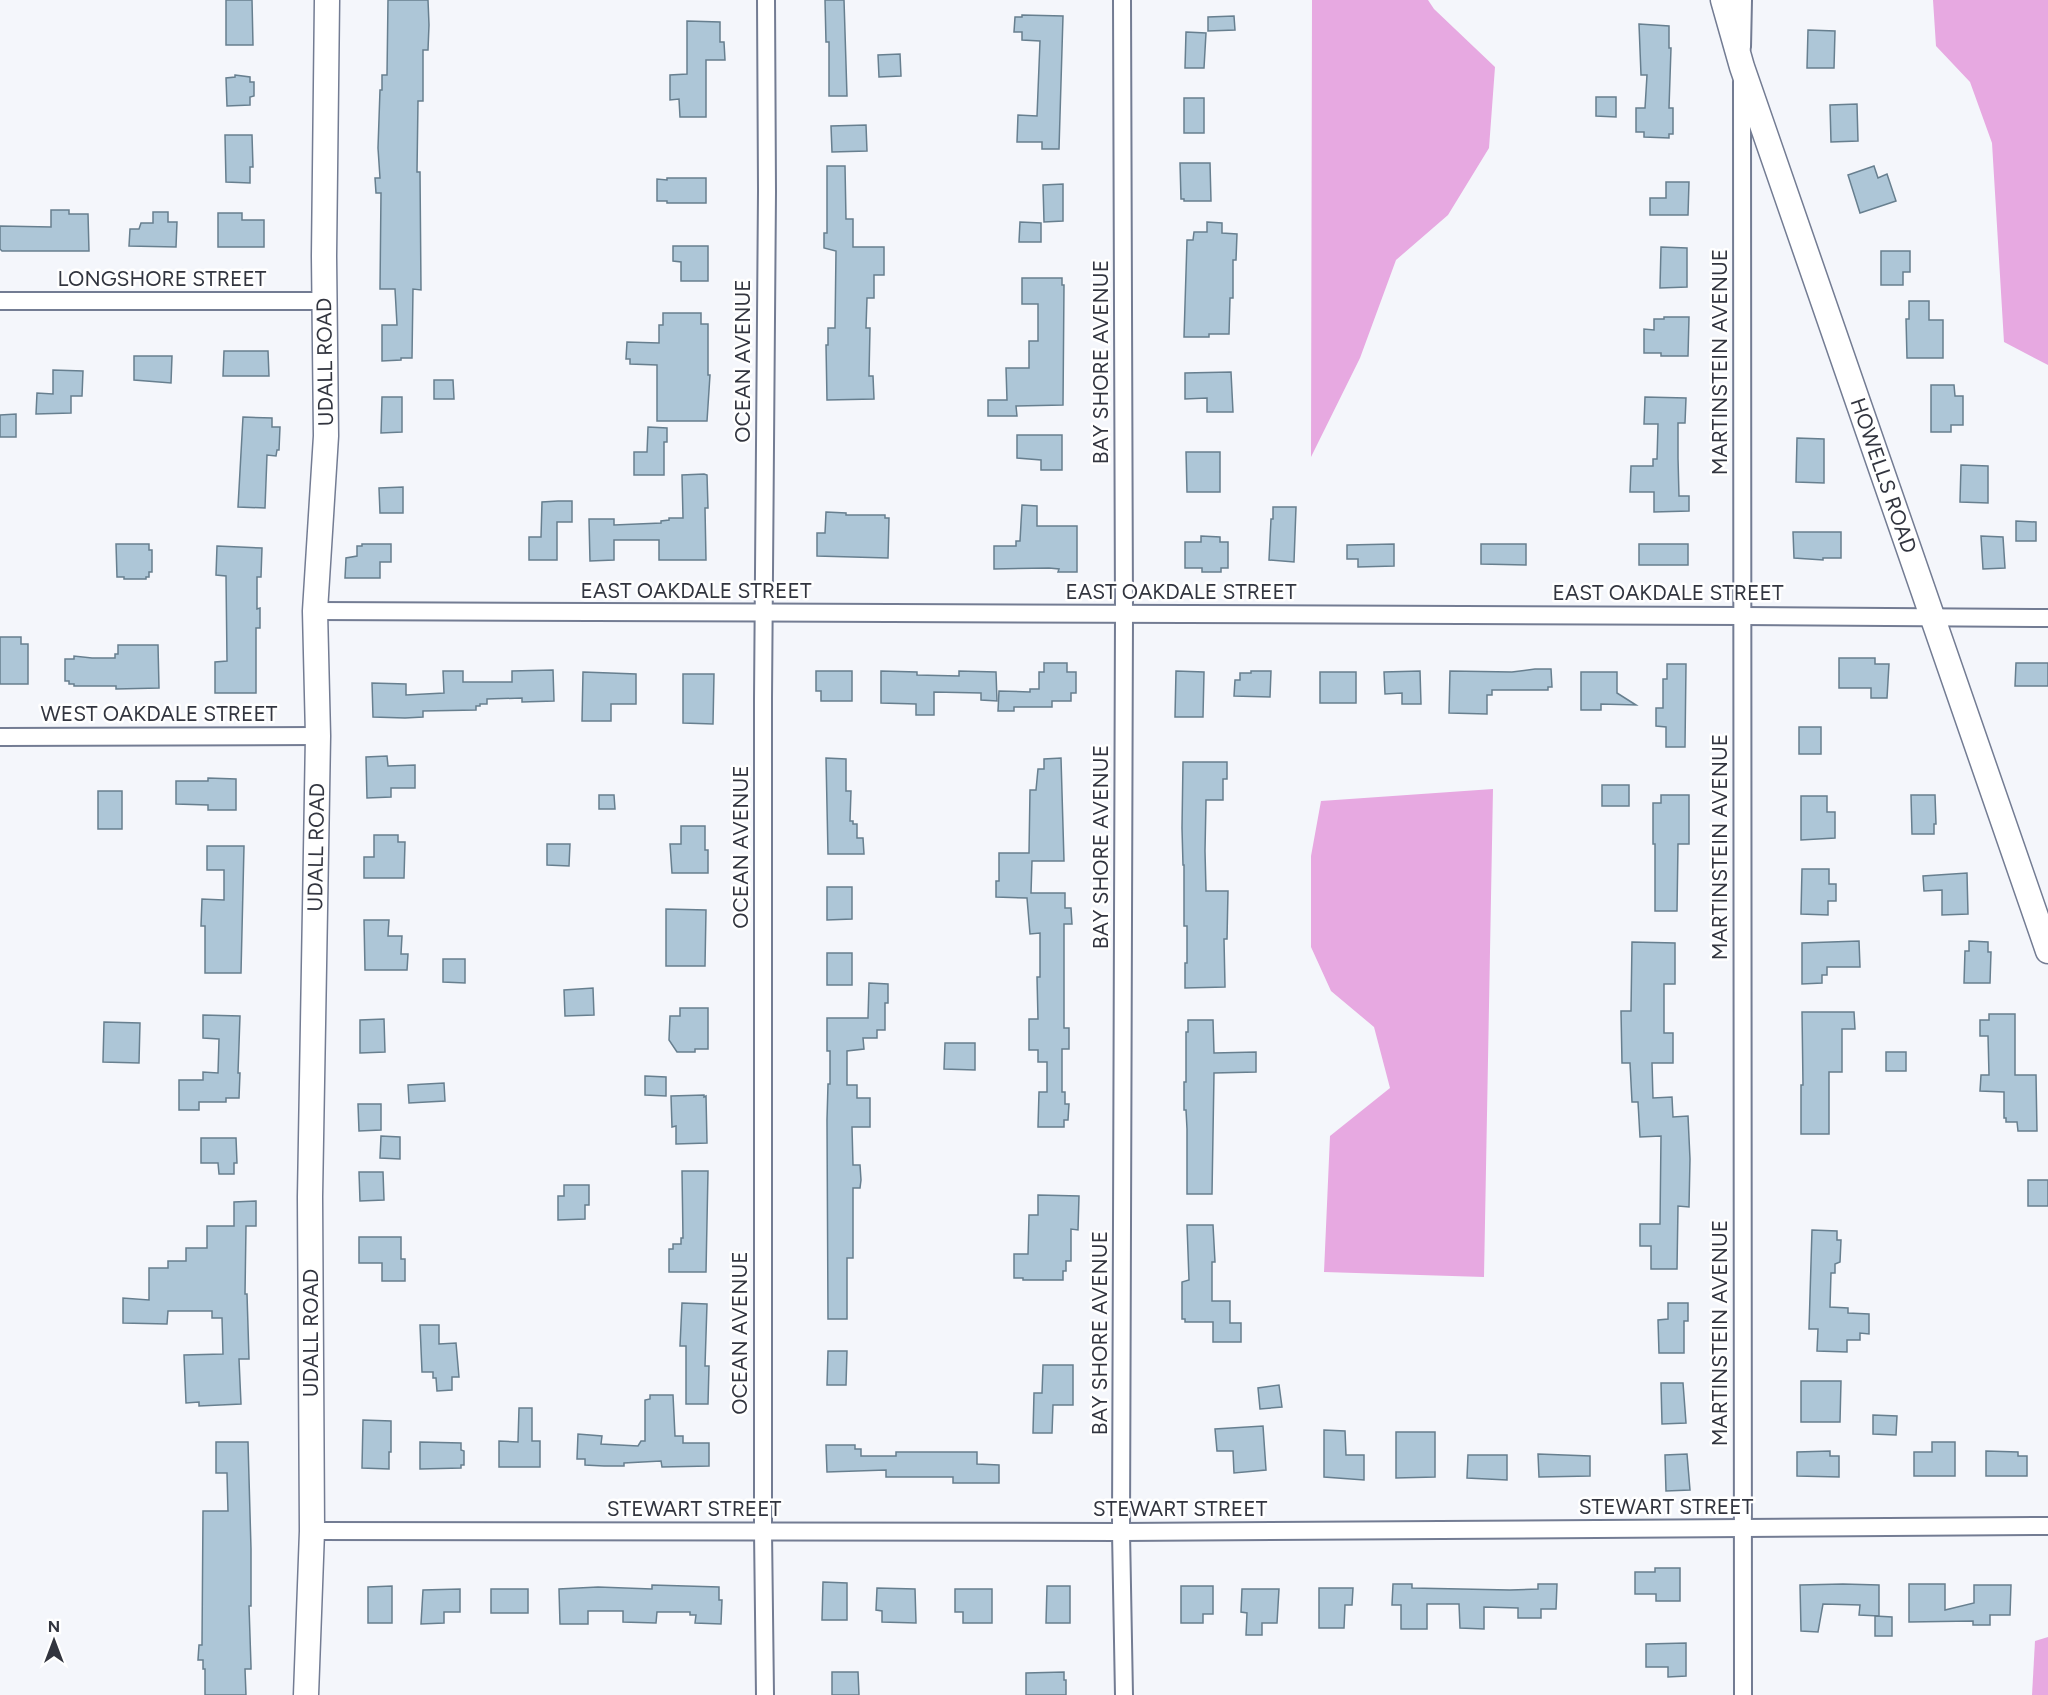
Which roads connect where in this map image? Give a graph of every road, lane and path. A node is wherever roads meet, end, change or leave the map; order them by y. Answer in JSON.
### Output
{"nodes":[{"id":1,"x":327,"y":0,"type":"edge"},
{"id":2,"x":766,"y":0,"type":"edge"},
{"id":3,"x":1122,"y":0,"type":"edge"},
{"id":4,"x":1722,"y":0,"type":"edge"},
{"id":5,"x":1743,"y":0,"type":"edge"},
{"id":6,"x":1742,"y":67,"type":"junction"},
{"id":7,"x":0,"y":301,"type":"edge"},
{"id":8,"x":324,"y":301,"type":"junction"},
{"id":9,"x":315,"y":611,"type":"junction"},
{"id":10,"x":765,"y":614,"type":"junction"},
{"id":11,"x":1124,"y":614,"type":"junction"},
{"id":12,"x":1743,"y":616,"type":"junction"},
{"id":13,"x":1934,"y":618,"type":"junction"},
{"id":14,"x":2048,"y":618,"type":"edge"},
{"id":15,"x":318,"y":736,"type":"junction"},
{"id":16,"x":0,"y":737,"type":"edge"},
{"id":17,"x":2048,"y":951,"type":"edge"},
{"id":18,"x":2048,"y":1526,"type":"edge"},
{"id":19,"x":1743,"y":1529,"type":"junction"},
{"id":20,"x":312,"y":1531,"type":"junction"},
{"id":21,"x":763,"y":1531,"type":"junction"},
{"id":22,"x":1121,"y":1532,"type":"junction"},
{"id":23,"x":306,"y":1695,"type":"edge"},
{"id":24,"x":765,"y":1695,"type":"edge"},
{"id":25,"x":1124,"y":1695,"type":"edge"},
{"id":26,"x":1743,"y":1695,"type":"edge"}],
"edges":[{"from":1,"to":8,"type":"street","name":"UDALL ROAD"},
{"from":2,"to":10,"type":"street","name":"OCEAN AVENUE"},
{"from":3,"to":11,"type":"street","name":"BAY SHORE AVENUE"},
{"from":4,"to":6,"type":"street","name":"HOWELLS ROAD"},
{"from":5,"to":6,"type":"street","name":"MARTINSTEIN AVENUE"},
{"from":6,"to":12,"type":"street","name":"MARTINSTEIN AVENUE"},
{"from":6,"to":13,"type":"street","name":"HOWELLS ROAD"},
{"from":7,"to":8,"type":"street","name":"LONGSHORE STREET"},
{"from":8,"to":9,"type":"street","name":"UDALL ROAD"},
{"from":9,"to":10,"type":"street","name":"EAST OAKDALE STREET"},
{"from":9,"to":15,"type":"street","name":"UDALL ROAD"},
{"from":10,"to":11,"type":"street","name":"EAST OAKDALE STREET"},
{"from":10,"to":21,"type":"street","name":"OCEAN AVENUE"},
{"from":11,"to":12,"type":"street","name":"EAST OAKDALE STREET"},
{"from":11,"to":22,"type":"street","name":"BAY SHORE AVENUE"},
{"from":12,"to":13,"type":"street","name":"EAST OAKDALE STREET"},
{"from":12,"to":19,"type":"street","name":"MARTINSTEIN AVENUE"},
{"from":13,"to":14,"type":"street","name":"EAST OAKDALE STREET"},
{"from":13,"to":17,"type":"street","name":"HOWELLS ROAD"},
{"from":15,"to":16,"type":"street","name":"WEST OAKDALE STREET"},
{"from":15,"to":20,"type":"street","name":"UDALL ROAD"},
{"from":18,"to":19,"type":"street","name":"STEWART STREET"},
{"from":19,"to":22,"type":"street","name":"STEWART STREET"},
{"from":19,"to":26,"type":"street","name":"MARTINSTEIN AVENUE"},
{"from":20,"to":21,"type":"street","name":"STEWART STREET"},
{"from":20,"to":23,"type":"street","name":"UDALL ROAD"},
{"from":21,"to":22,"type":"street","name":"STEWART STREET"},
{"from":21,"to":24,"type":"street","name":"OCEAN AVENUE"},
{"from":22,"to":25,"type":"street","name":"BAY SHORE AVENUE"}]}
